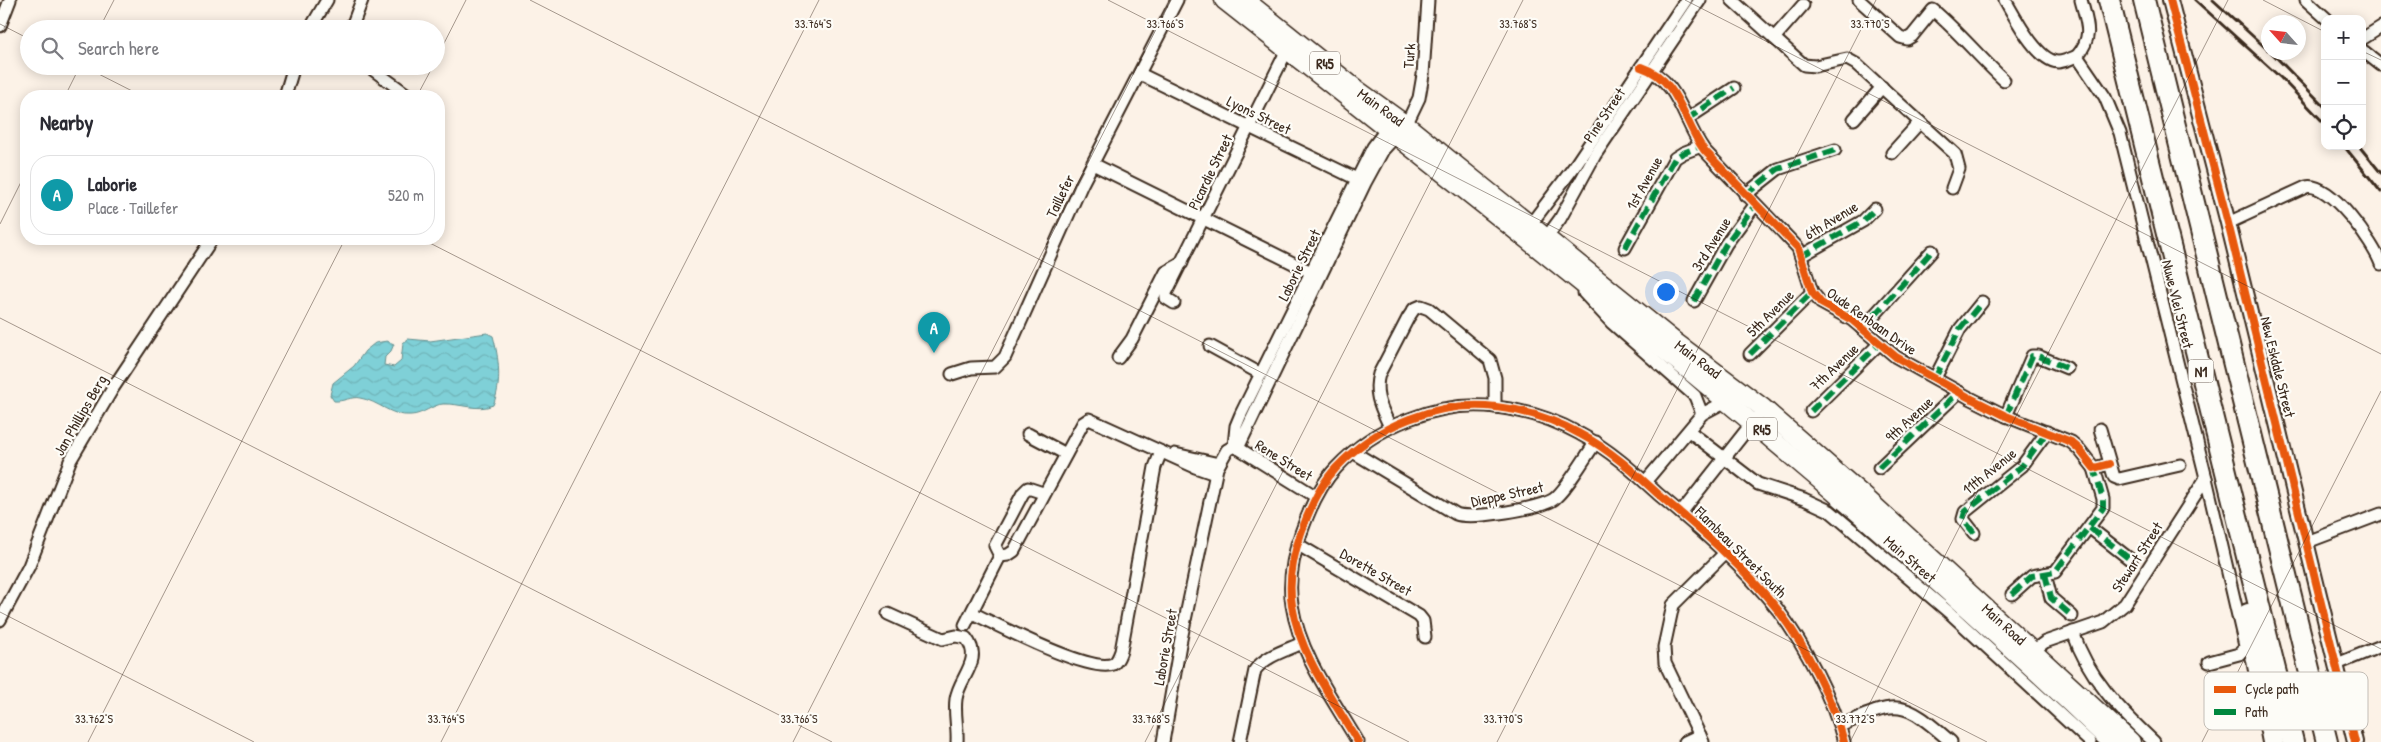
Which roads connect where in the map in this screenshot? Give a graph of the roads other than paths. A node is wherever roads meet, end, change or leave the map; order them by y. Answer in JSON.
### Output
{"nodes":[{"id":1,"x":10,"y":0,"type":"edge"},
{"id":2,"x":327,"y":0,"type":"edge"},
{"id":3,"x":362,"y":0,"type":"edge"},
{"id":4,"x":1177,"y":0,"type":"edge"},
{"id":5,"x":1224,"y":0,"type":"edge"},
{"id":6,"x":1428,"y":0,"type":"edge"},
{"id":7,"x":1686,"y":0,"type":"edge"},
{"id":8,"x":1700,"y":0,"type":"edge"},
{"id":9,"x":1859,"y":0,"type":"edge"},
{"id":10,"x":2005,"y":0,"type":"edge"},
{"id":11,"x":2082,"y":0,"type":"edge"},
{"id":12,"x":2109,"y":0,"type":"edge"},
{"id":13,"x":2144,"y":0,"type":"edge"},
{"id":14,"x":2170,"y":0,"type":"edge"},
{"id":15,"x":2306,"y":0,"type":"edge"},
{"id":16,"x":1738,"y":2,"type":"edge"},
{"id":17,"x":1243,"y":4,"type":"edge"},
{"id":18,"x":1803,"y":5,"type":"dead end"},
{"id":19,"x":2323,"y":15,"type":"edge"},
{"id":20,"x":315,"y":20,"type":"edge"},
{"id":21,"x":354,"y":20,"type":"edge"},
{"id":22,"x":0,"y":26,"type":"edge"},
{"id":23,"x":2381,"y":27,"type":"edge"},
{"id":24,"x":2366,"y":36,"type":"edge"},
{"id":25,"x":1774,"y":38,"type":"junction"},
{"id":26,"x":1287,"y":50,"type":"junction"},
{"id":27,"x":2366,"y":53,"type":"edge"},
{"id":28,"x":2077,"y":56,"type":"junction"},
{"id":29,"x":2381,"y":65,"type":"edge"},
{"id":30,"x":1646,"y":69,"type":"junction"},
{"id":31,"x":1140,"y":74,"type":"junction"},
{"id":32,"x":291,"y":75,"type":"edge"},
{"id":33,"x":380,"y":75,"type":"edge"},
{"id":34,"x":2004,"y":80,"type":"dead end"},
{"id":35,"x":1882,"y":87,"type":"junction"},
{"id":36,"x":1734,"y":88,"type":"dead end"},
{"id":37,"x":287,"y":90,"type":"edge"},
{"id":38,"x":401,"y":90,"type":"edge"},
{"id":39,"x":1687,"y":119,"type":"junction"},
{"id":40,"x":1854,"y":119,"type":"dead end"},
{"id":41,"x":1920,"y":122,"type":"junction"},
{"id":42,"x":1399,"y":123,"type":"junction"},
{"id":43,"x":1249,"y":126,"type":"junction"},
{"id":44,"x":1701,"y":146,"type":"junction"},
{"id":45,"x":1835,"y":150,"type":"dead end"},
{"id":46,"x":1892,"y":153,"type":"dead end"},
{"id":47,"x":1092,"y":164,"type":"junction"},
{"id":48,"x":1361,"y":181,"type":"junction"},
{"id":49,"x":1952,"y":188,"type":"dead end"},
{"id":50,"x":1745,"y":194,"type":"junction"},
{"id":51,"x":1755,"y":205,"type":"junction"},
{"id":52,"x":1875,"y":209,"type":"dead end"},
{"id":53,"x":1204,"y":219,"type":"junction"},
{"id":54,"x":2228,"y":223,"type":"junction"},
{"id":55,"x":1526,"y":230,"type":"junction"},
{"id":56,"x":1542,"y":243,"type":"junction"},
{"id":57,"x":208,"y":245,"type":"edge"},
{"id":58,"x":1625,"y":248,"type":"dead end"},
{"id":59,"x":1932,"y":251,"type":"dead end"},
{"id":60,"x":1802,"y":256,"type":"junction"},
{"id":61,"x":1182,"y":263,"type":"junction"},
{"id":62,"x":2381,"y":264,"type":"edge"},
{"id":63,"x":1567,"y":272,"type":"junction"},
{"id":64,"x":1316,"y":275,"type":"junction"},
{"id":65,"x":1812,"y":292,"type":"junction"},
{"id":66,"x":1694,"y":301,"type":"dead end"},
{"id":67,"x":1982,"y":302,"type":"dead end"},
{"id":68,"x":2184,"y":302,"type":"junction"},
{"id":69,"x":1174,"y":303,"type":"dead end"},
{"id":70,"x":1862,"y":329,"type":"junction"},
{"id":71,"x":1879,"y":344,"type":"junction"},
{"id":72,"x":1210,"y":346,"type":"dead end"},
{"id":73,"x":1750,"y":354,"type":"dead end"},
{"id":74,"x":1118,"y":358,"type":"dead end"},
{"id":75,"x":2067,"y":368,"type":"dead end"},
{"id":76,"x":1267,"y":371,"type":"junction"},
{"id":77,"x":952,"y":374,"type":"dead end"},
{"id":78,"x":1935,"y":378,"type":"junction"},
{"id":79,"x":1959,"y":392,"type":"junction"},
{"id":80,"x":1733,"y":396,"type":"junction"},
{"id":81,"x":1495,"y":407,"type":"junction"},
{"id":82,"x":1811,"y":410,"type":"dead end"},
{"id":83,"x":1702,"y":414,"type":"junction"},
{"id":84,"x":1758,"y":415,"type":"junction"},
{"id":85,"x":2006,"y":416,"type":"junction"},
{"id":86,"x":1390,"y":427,"type":"junction"},
{"id":87,"x":2100,"y":429,"type":"dead end"},
{"id":88,"x":1688,"y":431,"type":"junction"},
{"id":89,"x":2047,"y":432,"type":"junction"},
{"id":90,"x":1028,"y":434,"type":"dead end"},
{"id":91,"x":1596,"y":442,"type":"junction"},
{"id":92,"x":1236,"y":447,"type":"junction"},
{"id":93,"x":1161,"y":452,"type":"junction"},
{"id":94,"x":1352,"y":452,"type":"junction"},
{"id":95,"x":1066,"y":454,"type":"junction"},
{"id":96,"x":1724,"y":460,"type":"junction"},
{"id":97,"x":2109,"y":464,"type":"junction"},
{"id":98,"x":2180,"y":465,"type":"dead end"},
{"id":99,"x":1878,"y":468,"type":"dead end"},
{"id":100,"x":2094,"y":468,"type":"junction"},
{"id":101,"x":1217,"y":469,"type":"junction"},
{"id":102,"x":2206,"y":478,"type":"junction"},
{"id":103,"x":1645,"y":482,"type":"junction"},
{"id":104,"x":1043,"y":493,"type":"junction"},
{"id":105,"x":1315,"y":496,"type":"junction"},
{"id":106,"x":1681,"y":513,"type":"junction"},
{"id":107,"x":2381,"y":514,"type":"edge"},
{"id":108,"x":2090,"y":528,"type":"junction"},
{"id":109,"x":1974,"y":533,"type":"dead end"},
{"id":110,"x":2307,"y":542,"type":"junction"},
{"id":111,"x":1297,"y":544,"type":"junction"},
{"id":112,"x":1724,"y":552,"type":"junction"},
{"id":113,"x":1000,"y":556,"type":"junction"},
{"id":114,"x":2131,"y":560,"type":"dead end"},
{"id":115,"x":2045,"y":574,"type":"junction"},
{"id":116,"x":2012,"y":594,"type":"dead end"},
{"id":117,"x":972,"y":613,"type":"junction"},
{"id":118,"x":888,"y":614,"type":"dead end"},
{"id":119,"x":2072,"y":616,"type":"dead end"},
{"id":120,"x":0,"y":620,"type":"edge"},
{"id":121,"x":966,"y":625,"type":"dead end"},
{"id":122,"x":2073,"y":632,"type":"junction"},
{"id":123,"x":1425,"y":637,"type":"dead end"},
{"id":124,"x":1302,"y":643,"type":"junction"},
{"id":125,"x":2381,"y":646,"type":"edge"},
{"id":126,"x":2028,"y":654,"type":"junction"},
{"id":127,"x":2209,"y":662,"type":"dead end"},
{"id":128,"x":2337,"y":664,"type":"junction"},
{"id":129,"x":2258,"y":672,"type":"edge"},
{"id":130,"x":2276,"y":672,"type":"edge"},
{"id":131,"x":2309,"y":672,"type":"edge"},
{"id":132,"x":2339,"y":672,"type":"edge"},
{"id":133,"x":1840,"y":726,"type":"junction"},
{"id":134,"x":1702,"y":738,"type":"edge"},
{"id":135,"x":957,"y":742,"type":"edge"},
{"id":136,"x":1163,"y":742,"type":"edge"},
{"id":137,"x":1240,"y":742,"type":"edge"},
{"id":138,"x":1358,"y":742,"type":"edge"},
{"id":139,"x":1685,"y":742,"type":"edge"},
{"id":140,"x":1844,"y":742,"type":"edge"},
{"id":141,"x":1951,"y":742,"type":"edge"},
{"id":142,"x":2090,"y":742,"type":"edge"},
{"id":143,"x":2111,"y":742,"type":"edge"},
{"id":144,"x":2131,"y":742,"type":"edge"},
{"id":145,"x":2154,"y":742,"type":"edge"}],
"edges":[{"from":1,"to":22,"type":"street"},
{"from":2,"to":20,"type":"street"},
{"from":3,"to":21,"type":"street"},
{"from":4,"to":31,"type":"street","name":"Taillefer"},
{"from":5,"to":17,"type":"main road","name":"Main Road","number":"R45"},
{"from":6,"to":42,"type":"street","name":"Turk"},
{"from":7,"to":30,"type":"street","name":"Pine Street"},
{"from":8,"to":30,"type":"street","name":"Pine Street"},
{"from":9,"to":34,"type":"street"},
{"from":10,"to":28,"type":"street"},
{"from":11,"to":28,"type":"street"},
{"from":12,"to":68,"type":"highway","number":"N1"},
{"from":13,"to":131,"type":"highway","number":"N1"},
{"from":14,"to":54,"type":"street","name":"New Eskdale Street"},
{"from":15,"to":19,"type":"street"},
{"from":16,"to":25,"type":"street"},
{"from":17,"to":26,"type":"main road","name":"Main Road","number":"R45"},
{"from":17,"to":42,"type":"main road","name":"Main Road","number":"R45"},
{"from":18,"to":25,"type":"street"},
{"from":23,"to":24,"type":"street"},
{"from":25,"to":35,"type":"street"},
{"from":26,"to":42,"type":"main road","name":"Main Road","number":"R45"},
{"from":26,"to":43,"type":"street","name":"Picardie Street"},
{"from":27,"to":29,"type":"street"},
{"from":28,"to":102,"type":"street","name":"Nuwe Vlei Street"},
{"from":30,"to":39,"type":"street","name":"Oude Renbaan Drive"},
{"from":30,"to":55,"type":"street","name":"Pine Street"},
{"from":30,"to":56,"type":"street","name":"Pine Street"},
{"from":31,"to":43,"type":"street","name":"Lyons Street"},
{"from":31,"to":47,"type":"street","name":"Taillefer"},
{"from":32,"to":37,"type":"street"},
{"from":33,"to":38,"type":"street"},
{"from":35,"to":40,"type":"street"},
{"from":35,"to":41,"type":"street"},
{"from":36,"to":39,"type":"street"},
{"from":39,"to":44,"type":"street","name":"Oude Renbaan Drive"},
{"from":41,"to":46,"type":"street"},
{"from":41,"to":49,"type":"street"},
{"from":42,"to":48,"type":"street","name":"Laborie Street"},
{"from":42,"to":55,"type":"main road","name":"Main Road","number":"R45"},
{"from":43,"to":48,"type":"street","name":"Lyons Street"},
{"from":43,"to":53,"type":"street","name":"Picardie Street"},
{"from":44,"to":50,"type":"street","name":"Oude Renbaan Drive"},
{"from":44,"to":58,"type":"street","name":"1st Avenue"},
{"from":45,"to":50,"type":"street"},
{"from":47,"to":53,"type":"street"},
{"from":47,"to":77,"type":"street","name":"Taillefer"},
{"from":48,"to":64,"type":"street","name":"Laborie Street"},
{"from":50,"to":51,"type":"street","name":"Oude Renbaan Drive"},
{"from":51,"to":60,"type":"street","name":"Oude Renbaan Drive"},
{"from":51,"to":66,"type":"street","name":"3rd Avenue"},
{"from":52,"to":60,"type":"street","name":"6th Avenue"},
{"from":53,"to":61,"type":"street","name":"Picardie Street"},
{"from":53,"to":64,"type":"street"},
{"from":54,"to":62,"type":"street"},
{"from":54,"to":110,"type":"street","name":"New Eskdale Street"},
{"from":55,"to":56,"type":"main road","name":"Main Road","number":"R45"},
{"from":56,"to":63,"type":"main road","name":"Main Road","number":"R45"},
{"from":56,"to":80,"type":"main road","name":"Main Road","number":"R45"},
{"from":57,"to":120,"type":"street","name":"Jan Phillips Berg"},
{"from":59,"to":70,"type":"street"},
{"from":60,"to":65,"type":"street","name":"Oude Renbaan Drive"},
{"from":61,"to":69,"type":"street","name":"Picardie Street"},
{"from":61,"to":74,"type":"street"},
{"from":63,"to":80,"type":"main road","name":"Main Road","number":"R45"},
{"from":63,"to":83,"type":"street","name":"Main Road"},
{"from":64,"to":76,"type":"street","name":"Laborie Street"},
{"from":65,"to":70,"type":"street","name":"Oude Renbaan Drive"},
{"from":65,"to":73,"type":"street","name":"5th Avenue"},
{"from":67,"to":78,"type":"street"},
{"from":68,"to":129,"type":"highway"},
{"from":68,"to":130,"type":"highway","number":"N1"},
{"from":70,"to":71,"type":"street","name":"Oude Renbaan Drive"},
{"from":71,"to":78,"type":"street","name":"Oude Renbaan Drive"},
{"from":71,"to":82,"type":"street","name":"7th Avenue"},
{"from":72,"to":76,"type":"street"},
{"from":75,"to":85,"type":"street"},
{"from":76,"to":92,"type":"street","name":"Laborie Street"},
{"from":78,"to":79,"type":"street","name":"Oude Renbaan Drive"},
{"from":79,"to":85,"type":"street","name":"Oude Renbaan Drive"},
{"from":79,"to":99,"type":"street","name":"9th Avenue"},
{"from":80,"to":83,"type":"street"},
{"from":80,"to":84,"type":"main road","name":"Main Road","number":"R45"},
{"from":81,"to":86,"type":"street"},
{"from":81,"to":86,"type":"street"},
{"from":81,"to":91,"type":"street"},
{"from":83,"to":88,"type":"street"},
{"from":84,"to":96,"type":"street","name":"Flambeau Street South"},
{"from":84,"to":126,"type":"main road","name":"Main Road","number":"R45"},
{"from":85,"to":89,"type":"street","name":"Oude Renbaan Drive"},
{"from":86,"to":94,"type":"street"},
{"from":87,"to":97,"type":"street"},
{"from":88,"to":96,"type":"street","name":"Main Street"},
{"from":88,"to":103,"type":"street"},
{"from":89,"to":100,"type":"street","name":"Oude Renbaan Drive"},
{"from":89,"to":109,"type":"street","name":"11th Avenue"},
{"from":90,"to":95,"type":"street"},
{"from":91,"to":94,"type":"street","name":"Dieppe Street"},
{"from":91,"to":103,"type":"street"},
{"from":92,"to":101,"type":"street","name":"Laborie Street"},
{"from":92,"to":105,"type":"street","name":"Rene Street"},
{"from":93,"to":95,"type":"street"},
{"from":93,"to":101,"type":"street"},
{"from":93,"to":117,"type":"street"},
{"from":94,"to":105,"type":"street"},
{"from":95,"to":104,"type":"street"},
{"from":96,"to":106,"type":"street","name":"Flambeau Street South"},
{"from":96,"to":142,"type":"street","name":"Main Street"},
{"from":97,"to":98,"type":"street"},
{"from":97,"to":100,"type":"street"},
{"from":100,"to":108,"type":"street"},
{"from":101,"to":136,"type":"street","name":"Laborie Street"},
{"from":102,"to":122,"type":"street","name":"Stewart Street"},
{"from":102,"to":127,"type":"street","name":"Nuwe Vlei Street"},
{"from":103,"to":106,"type":"street"},
{"from":104,"to":113,"type":"street"},
{"from":104,"to":113,"type":"street"},
{"from":105,"to":111,"type":"street"},
{"from":106,"to":112,"type":"street","name":"Flambeau Street South"},
{"from":107,"to":110,"type":"street"},
{"from":108,"to":114,"type":"street"},
{"from":108,"to":115,"type":"street"},
{"from":110,"to":128,"type":"street","name":"New Eskdale Street"},
{"from":111,"to":123,"type":"street","name":"Dorette Street"},
{"from":111,"to":124,"type":"street"},
{"from":112,"to":133,"type":"street","name":"Flambeau Street South"},
{"from":112,"to":134,"type":"street"},
{"from":113,"to":117,"type":"street"},
{"from":115,"to":116,"type":"street"},
{"from":115,"to":119,"type":"street"},
{"from":117,"to":121,"type":"street"},
{"from":118,"to":135,"type":"street"},
{"from":122,"to":126,"type":"street","name":"Stewart Street"},
{"from":122,"to":145,"type":"street"},
{"from":124,"to":137,"type":"street"},
{"from":124,"to":138,"type":"street"},
{"from":125,"to":128,"type":"street"},
{"from":126,"to":143,"type":"main road","name":"Main Road","number":"R45"},
{"from":126,"to":144,"type":"main road","name":"Main Road","number":"R45"},
{"from":128,"to":132,"type":"street","name":"New Eskdale Street"},
{"from":133,"to":140,"type":"street","name":"Flambeau Street South"},
{"from":133,"to":141,"type":"street"},
{"from":134,"to":139,"type":"street"}]}
